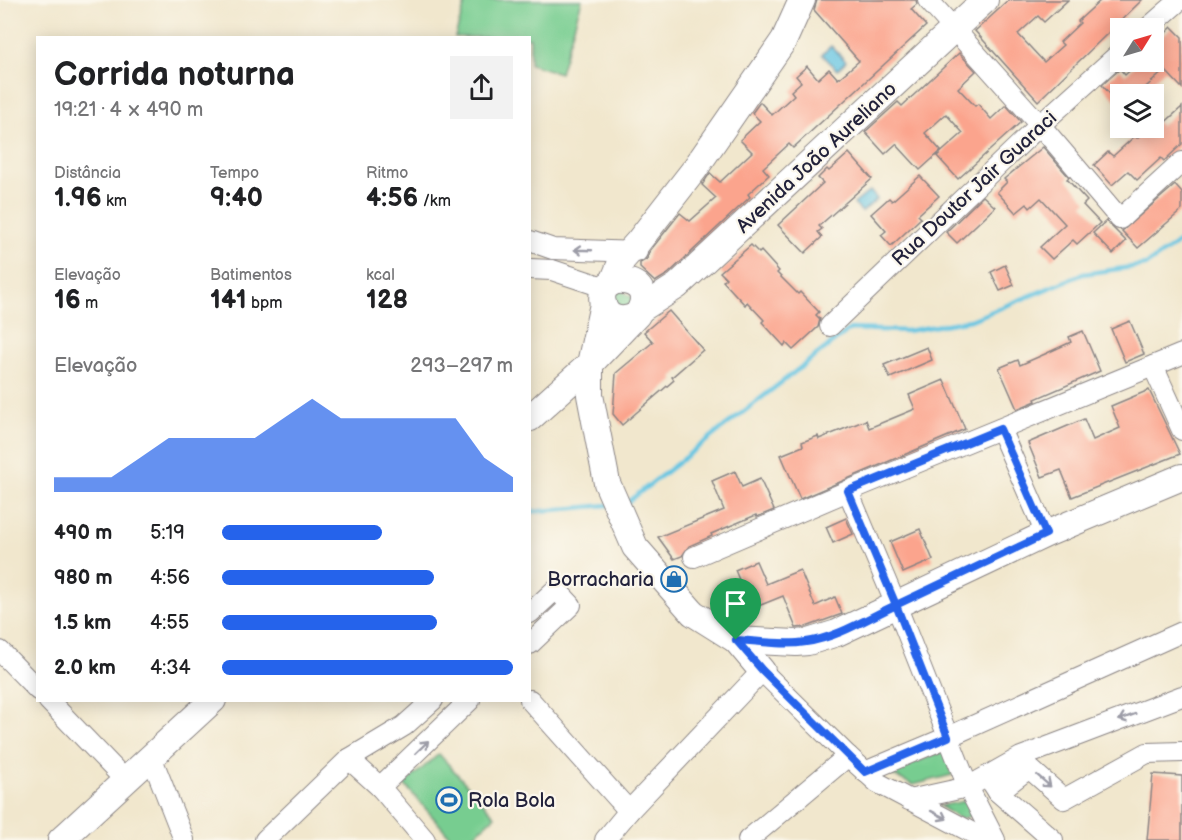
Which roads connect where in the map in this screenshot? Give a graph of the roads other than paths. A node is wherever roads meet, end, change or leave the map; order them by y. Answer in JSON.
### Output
{"nodes":[{"id":1,"x":802,"y":0,"type":"edge"},
{"id":2,"x":928,"y":0,"type":"edge"},
{"id":3,"x":986,"y":0,"type":"edge"},
{"id":4,"x":1180,"y":0,"type":"edge"},
{"id":5,"x":1159,"y":18,"type":"edge"},
{"id":6,"x":954,"y":29,"type":"junction"},
{"id":7,"x":1110,"y":62,"type":"edge"},
{"id":8,"x":1040,"y":125,"type":"junction"},
{"id":9,"x":1182,"y":162,"type":"edge"},
{"id":10,"x":531,"y":241,"type":"edge"},
{"id":11,"x":635,"y":248,"type":"junction"},
{"id":12,"x":553,"y":249,"type":"junction"},
{"id":13,"x":531,"y":269,"type":"edge"},
{"id":14,"x":552,"y":270,"type":"junction"},
{"id":15,"x":624,"y":296,"type":"junction"},
{"id":16,"x":830,"y":326,"type":"dead end"},
{"id":17,"x":1182,"y":354,"type":"edge"},
{"id":18,"x":590,"y":364,"type":"junction"},
{"id":19,"x":1153,"y":366,"type":"junction"},
{"id":20,"x":531,"y":417,"type":"edge"},
{"id":21,"x":1000,"y":429,"type":"junction"},
{"id":22,"x":1182,"y":430,"type":"edge"},
{"id":23,"x":1182,"y":477,"type":"edge"},
{"id":24,"x":848,"y":491,"type":"junction"},
{"id":25,"x":1046,"y":534,"type":"junction"},
{"id":26,"x":694,"y":557,"type":"dead end"},
{"id":27,"x":896,"y":605,"type":"junction"},
{"id":28,"x":531,"y":613,"type":"edge"},
{"id":29,"x":1182,"y":632,"type":"edge"},
{"id":30,"x":736,"y":640,"type":"junction"},
{"id":31,"x":531,"y":643,"type":"edge"},
{"id":32,"x":0,"y":651,"type":"edge"},
{"id":33,"x":762,"y":670,"type":"junction"},
{"id":34,"x":36,"y":688,"type":"edge"},
{"id":35,"x":1182,"y":696,"type":"edge"},
{"id":36,"x":531,"y":701,"type":"edge"},
{"id":37,"x":50,"y":702,"type":"edge"},
{"id":38,"x":211,"y":702,"type":"edge"},
{"id":39,"x":431,"y":702,"type":"edge"},
{"id":40,"x":468,"y":702,"type":"edge"},
{"id":41,"x":948,"y":737,"type":"junction"},
{"id":42,"x":1182,"y":752,"type":"edge"},
{"id":43,"x":151,"y":756,"type":"junction"},
{"id":44,"x":848,"y":756,"type":"junction"},
{"id":45,"x":349,"y":759,"type":"junction"},
{"id":46,"x":865,"y":772,"type":"junction"},
{"id":47,"x":125,"y":780,"type":"junction"},
{"id":48,"x":993,"y":784,"type":"junction"},
{"id":49,"x":969,"y":787,"type":"junction"},
{"id":50,"x":380,"y":788,"type":"junction"},
{"id":51,"x":909,"y":800,"type":"junction"},
{"id":52,"x":629,"y":811,"type":"junction"},
{"id":53,"x":974,"y":832,"type":"edge"},
{"id":54,"x":61,"y":840,"type":"edge"},
{"id":55,"x":184,"y":840,"type":"edge"},
{"id":56,"x":265,"y":840,"type":"edge"},
{"id":57,"x":425,"y":840,"type":"edge"},
{"id":58,"x":605,"y":840,"type":"edge"},
{"id":59,"x":748,"y":840,"type":"edge"},
{"id":60,"x":995,"y":840,"type":"edge"},
{"id":61,"x":1053,"y":840,"type":"edge"}],
"edges":[{"from":1,"to":11,"type":"main road"},
{"from":2,"to":6,"type":"street"},
{"from":3,"to":6,"type":"main road","name":"Avenida João Aureliano"},
{"from":4,"to":5,"type":"street"},
{"from":6,"to":8,"type":"street"},
{"from":6,"to":15,"type":"main road","name":"Avenida João Aureliano"},
{"from":7,"to":8,"type":"street","name":"Rua Doutor Jair Guaraci"},
{"from":8,"to":9,"type":"street"},
{"from":8,"to":16,"type":"street","name":"Rua Doutor Jair Guaraci"},
{"from":10,"to":12,"type":"street"},
{"from":11,"to":12,"type":"street","one_way":true},
{"from":11,"to":15,"type":"main road"},
{"from":12,"to":14,"type":"street"},
{"from":13,"to":14,"type":"street"},
{"from":14,"to":15,"type":"street"},
{"from":15,"to":18,"type":"main road"},
{"from":15,"to":18,"type":"main road"},
{"from":17,"to":19,"type":"street"},
{"from":18,"to":20,"type":"main road"},
{"from":18,"to":30,"type":"main road"},
{"from":19,"to":21,"type":"street"},
{"from":19,"to":22,"type":"street"},
{"from":21,"to":24,"type":"street"},
{"from":21,"to":25,"type":"street"},
{"from":23,"to":25,"type":"main road"},
{"from":24,"to":26,"type":"street"},
{"from":24,"to":27,"type":"street"},
{"from":25,"to":27,"type":"main road"},
{"from":27,"to":30,"type":"main road"},
{"from":27,"to":41,"type":"street"},
{"from":28,"to":31,"type":"street"},
{"from":29,"to":41,"type":"street"},
{"from":30,"to":33,"type":"main road"},
{"from":32,"to":34,"type":"street"},
{"from":33,"to":44,"type":"street"},
{"from":33,"to":52,"type":"street"},
{"from":35,"to":48,"type":"street","one_way":true},
{"from":36,"to":52,"type":"street"},
{"from":37,"to":47,"type":"street"},
{"from":38,"to":43,"type":"main road"},
{"from":39,"to":45,"type":"street"},
{"from":50,"to":40,"type":"street","one_way":true},
{"from":41,"to":46,"type":"street"},
{"from":41,"to":49,"type":"street"},
{"from":48,"to":42,"type":"street","one_way":true},
{"from":43,"to":47,"type":"main road"},
{"from":43,"to":55,"type":"street"},
{"from":44,"to":46,"type":"street"},
{"from":44,"to":59,"type":"street"},
{"from":45,"to":50,"type":"street"},
{"from":45,"to":56,"type":"street"},
{"from":46,"to":51,"type":"street"},
{"from":47,"to":54,"type":"main road"},
{"from":48,"to":49,"type":"street"},
{"from":48,"to":61,"type":"street"},
{"from":49,"to":51,"type":"street"},
{"from":49,"to":53,"type":"street"},
{"from":50,"to":57,"type":"street"},
{"from":51,"to":53,"type":"street","one_way":true},
{"from":52,"to":58,"type":"street"},
{"from":53,"to":60,"type":"street"}]}
